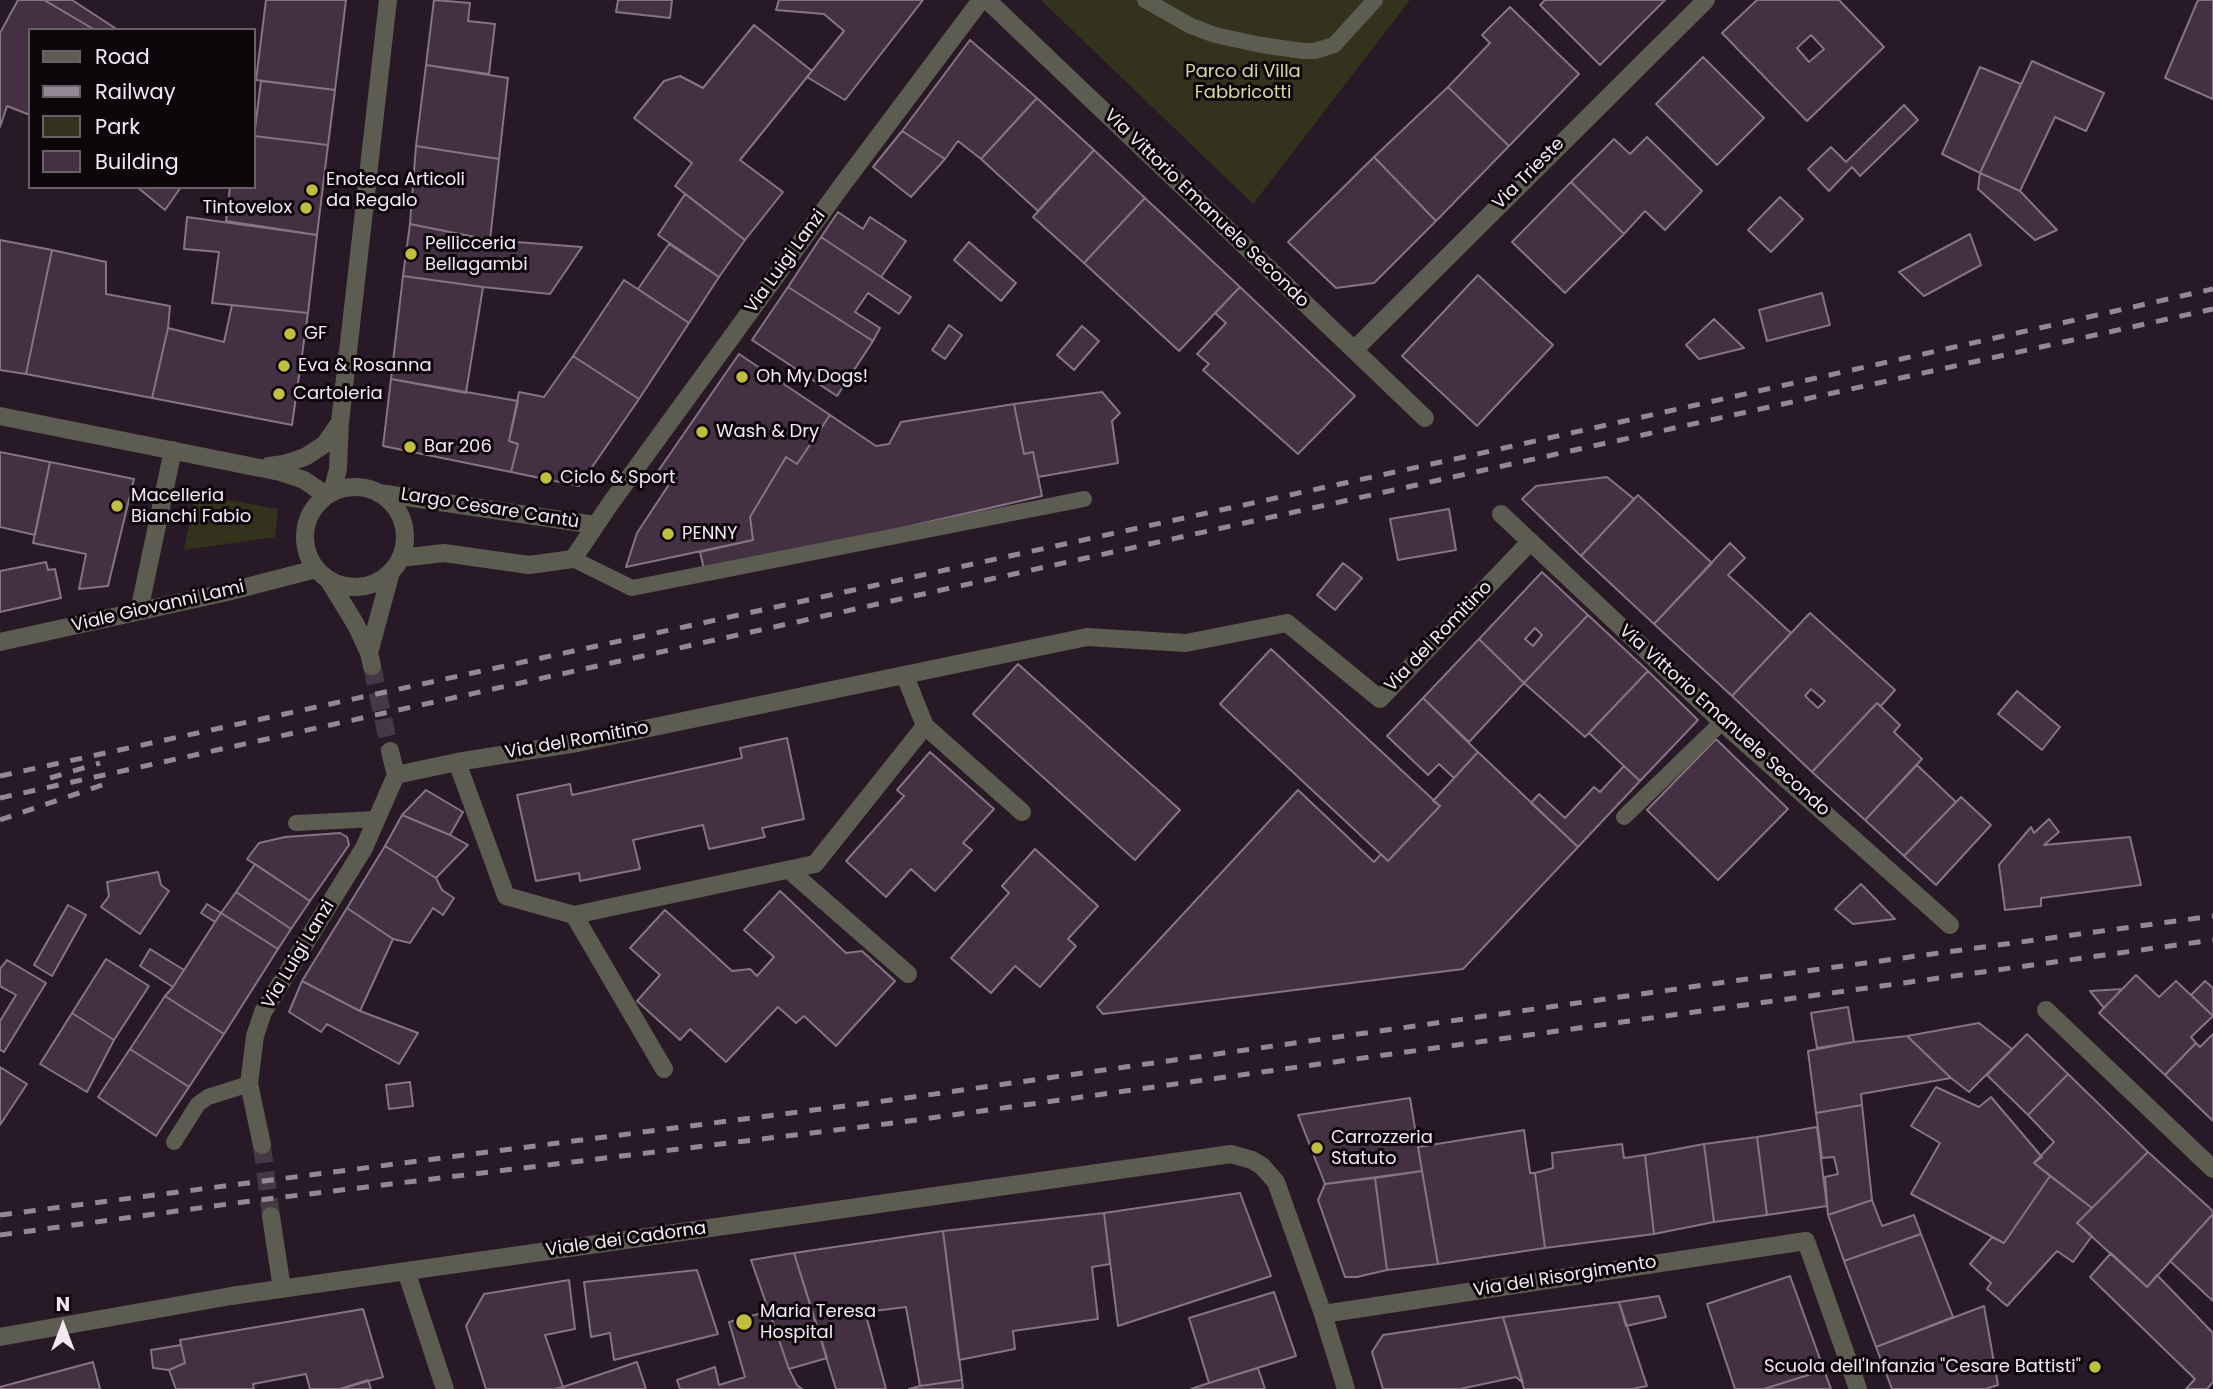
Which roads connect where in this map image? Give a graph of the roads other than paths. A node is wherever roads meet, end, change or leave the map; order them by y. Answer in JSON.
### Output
{"nodes":[{"id":1,"x":388,"y":0,"type":"edge"},
{"id":2,"x":981,"y":0,"type":"edge"},
{"id":3,"x":987,"y":0,"type":"edge"},
{"id":4,"x":1145,"y":0,"type":"edge"},
{"id":5,"x":1375,"y":0,"type":"edge"},
{"id":6,"x":1706,"y":0,"type":"edge"},
{"id":7,"x":1354,"y":349,"type":"junction"},
{"id":8,"x":0,"y":416,"type":"edge"},
{"id":9,"x":1425,"y":418,"type":"dead end"},
{"id":10,"x":340,"y":422,"type":"junction"},
{"id":11,"x":173,"y":450,"type":"junction"},
{"id":12,"x":252,"y":466,"type":"junction"},
{"id":13,"x":379,"y":493,"type":"junction"},
{"id":14,"x":329,"y":494,"type":"junction"},
{"id":15,"x":1084,"y":499,"type":"dead end"},
{"id":16,"x":1501,"y":514,"type":"dead end"},
{"id":17,"x":595,"y":525,"type":"junction"},
{"id":18,"x":1530,"y":542,"type":"junction"},
{"id":19,"x":573,"y":559,"type":"junction"},
{"id":20,"x":396,"y":565,"type":"junction"},
{"id":21,"x":322,"y":574,"type":"junction"},
{"id":22,"x":139,"y":611,"type":"junction"},
{"id":23,"x":0,"y":642,"type":"edge"},
{"id":24,"x":905,"y":676,"type":"junction"},
{"id":25,"x":1723,"y":722,"type":"junction"},
{"id":26,"x":925,"y":726,"type":"junction"},
{"id":27,"x":390,"y":751,"type":"tunnel mouth"},
{"id":28,"x":457,"y":762,"type":"junction"},
{"id":29,"x":396,"y":775,"type":"junction"},
{"id":30,"x":1022,"y":812,"type":"dead end"},
{"id":31,"x":1623,"y":817,"type":"dead end"},
{"id":32,"x":377,"y":819,"type":"junction"},
{"id":33,"x":296,"y":824,"type":"dead end"},
{"id":34,"x":789,"y":870,"type":"junction"},
{"id":35,"x":574,"y":915,"type":"junction"},
{"id":36,"x":1950,"y":925,"type":"dead end"},
{"id":37,"x":908,"y":974,"type":"dead end"},
{"id":38,"x":2046,"y":1010,"type":"dead end"},
{"id":39,"x":664,"y":1069,"type":"dead end"},
{"id":40,"x":249,"y":1084,"type":"junction"},
{"id":41,"x":174,"y":1142,"type":"dead end"},
{"id":42,"x":262,"y":1145,"type":"tunnel mouth"},
{"id":43,"x":2213,"y":1169,"type":"edge"},
{"id":44,"x":271,"y":1216,"type":"tunnel mouth"},
{"id":45,"x":406,"y":1271,"type":"junction"},
{"id":46,"x":282,"y":1289,"type":"junction"},
{"id":47,"x":1323,"y":1314,"type":"junction"},
{"id":48,"x":0,"y":1337,"type":"edge"},
{"id":49,"x":446,"y":1389,"type":"edge"},
{"id":50,"x":1346,"y":1389,"type":"edge"},
{"id":51,"x":1858,"y":1389,"type":"edge"}],
"edges":[{"from":1,"to":10,"type":"street"},
{"from":2,"to":17,"type":"street","name":"Via Luigi Lanzi"},
{"from":3,"to":7,"type":"street","name":"Via Vittorio Emanuele Secondo"},
{"from":4,"to":5,"type":"lane"},
{"from":6,"to":7,"type":"street","name":"Via Trieste"},
{"from":7,"to":9,"type":"street","name":"Via Vittorio Emanuele Secondo"},
{"from":8,"to":11,"type":"street"},
{"from":10,"to":12,"type":"street"},
{"from":10,"to":14,"type":"street"},
{"from":11,"to":12,"type":"street"},
{"from":11,"to":22,"type":"street"},
{"from":12,"to":14,"type":"street"},
{"from":13,"to":14,"type":"street","name":"Largo Cesare Cantù"},
{"from":13,"to":17,"type":"street","name":"Largo Cesare Cantù"},
{"from":13,"to":20,"type":"street","name":"Largo Cesare Cantù"},
{"from":14,"to":21,"type":"street"},
{"from":15,"to":19,"type":"lane"},
{"from":16,"to":18,"type":"street","name":"Via Vittorio Emanuele Secondo"},
{"from":17,"to":19,"type":"street","name":"Largo Cesare Cantù"},
{"from":18,"to":24,"type":"street","name":"Via del Romitino"},
{"from":18,"to":25,"type":"street","name":"Via Vittorio Emanuele Secondo"},
{"from":19,"to":20,"type":"street","name":"Largo Cesare Cantù"},
{"from":20,"to":21,"type":"street","name":"Largo Cesare Cantù"},
{"from":20,"to":21,"type":"street"},
{"from":21,"to":22,"type":"street","name":"Viale Giovanni Lami"},
{"from":22,"to":23,"type":"street","name":"Viale Giovanni Lami"},
{"from":24,"to":26,"type":"street"},
{"from":24,"to":28,"type":"street","name":"Via del Romitino"},
{"from":25,"to":31,"type":"lane"},
{"from":25,"to":36,"type":"street","name":"Via Vittorio Emanuele Secondo"},
{"from":26,"to":30,"type":"street"},
{"from":26,"to":34,"type":"street"},
{"from":27,"to":29,"type":"street"},
{"from":28,"to":29,"type":"street"},
{"from":28,"to":35,"type":"street"},
{"from":29,"to":32,"type":"street","name":"Via Luigi Lanzi"},
{"from":32,"to":33,"type":"lane"},
{"from":32,"to":40,"type":"street","name":"Via Luigi Lanzi"},
{"from":34,"to":35,"type":"street"},
{"from":34,"to":37,"type":"street"},
{"from":35,"to":39,"type":"street"},
{"from":38,"to":43,"type":"street"},
{"from":40,"to":41,"type":"lane"},
{"from":40,"to":42,"type":"street","name":"Via Luigi Lanzi"},
{"from":44,"to":46,"type":"street"},
{"from":45,"to":46,"type":"street","name":"Viale dei Cadorna"},
{"from":45,"to":47,"type":"street","name":"Viale dei Cadorna"},
{"from":45,"to":49,"type":"street"},
{"from":46,"to":48,"type":"street","name":"Viale dei Cadorna"},
{"from":47,"to":50,"type":"street"},
{"from":47,"to":51,"type":"street","name":"Via del Risorgimento"}]}
